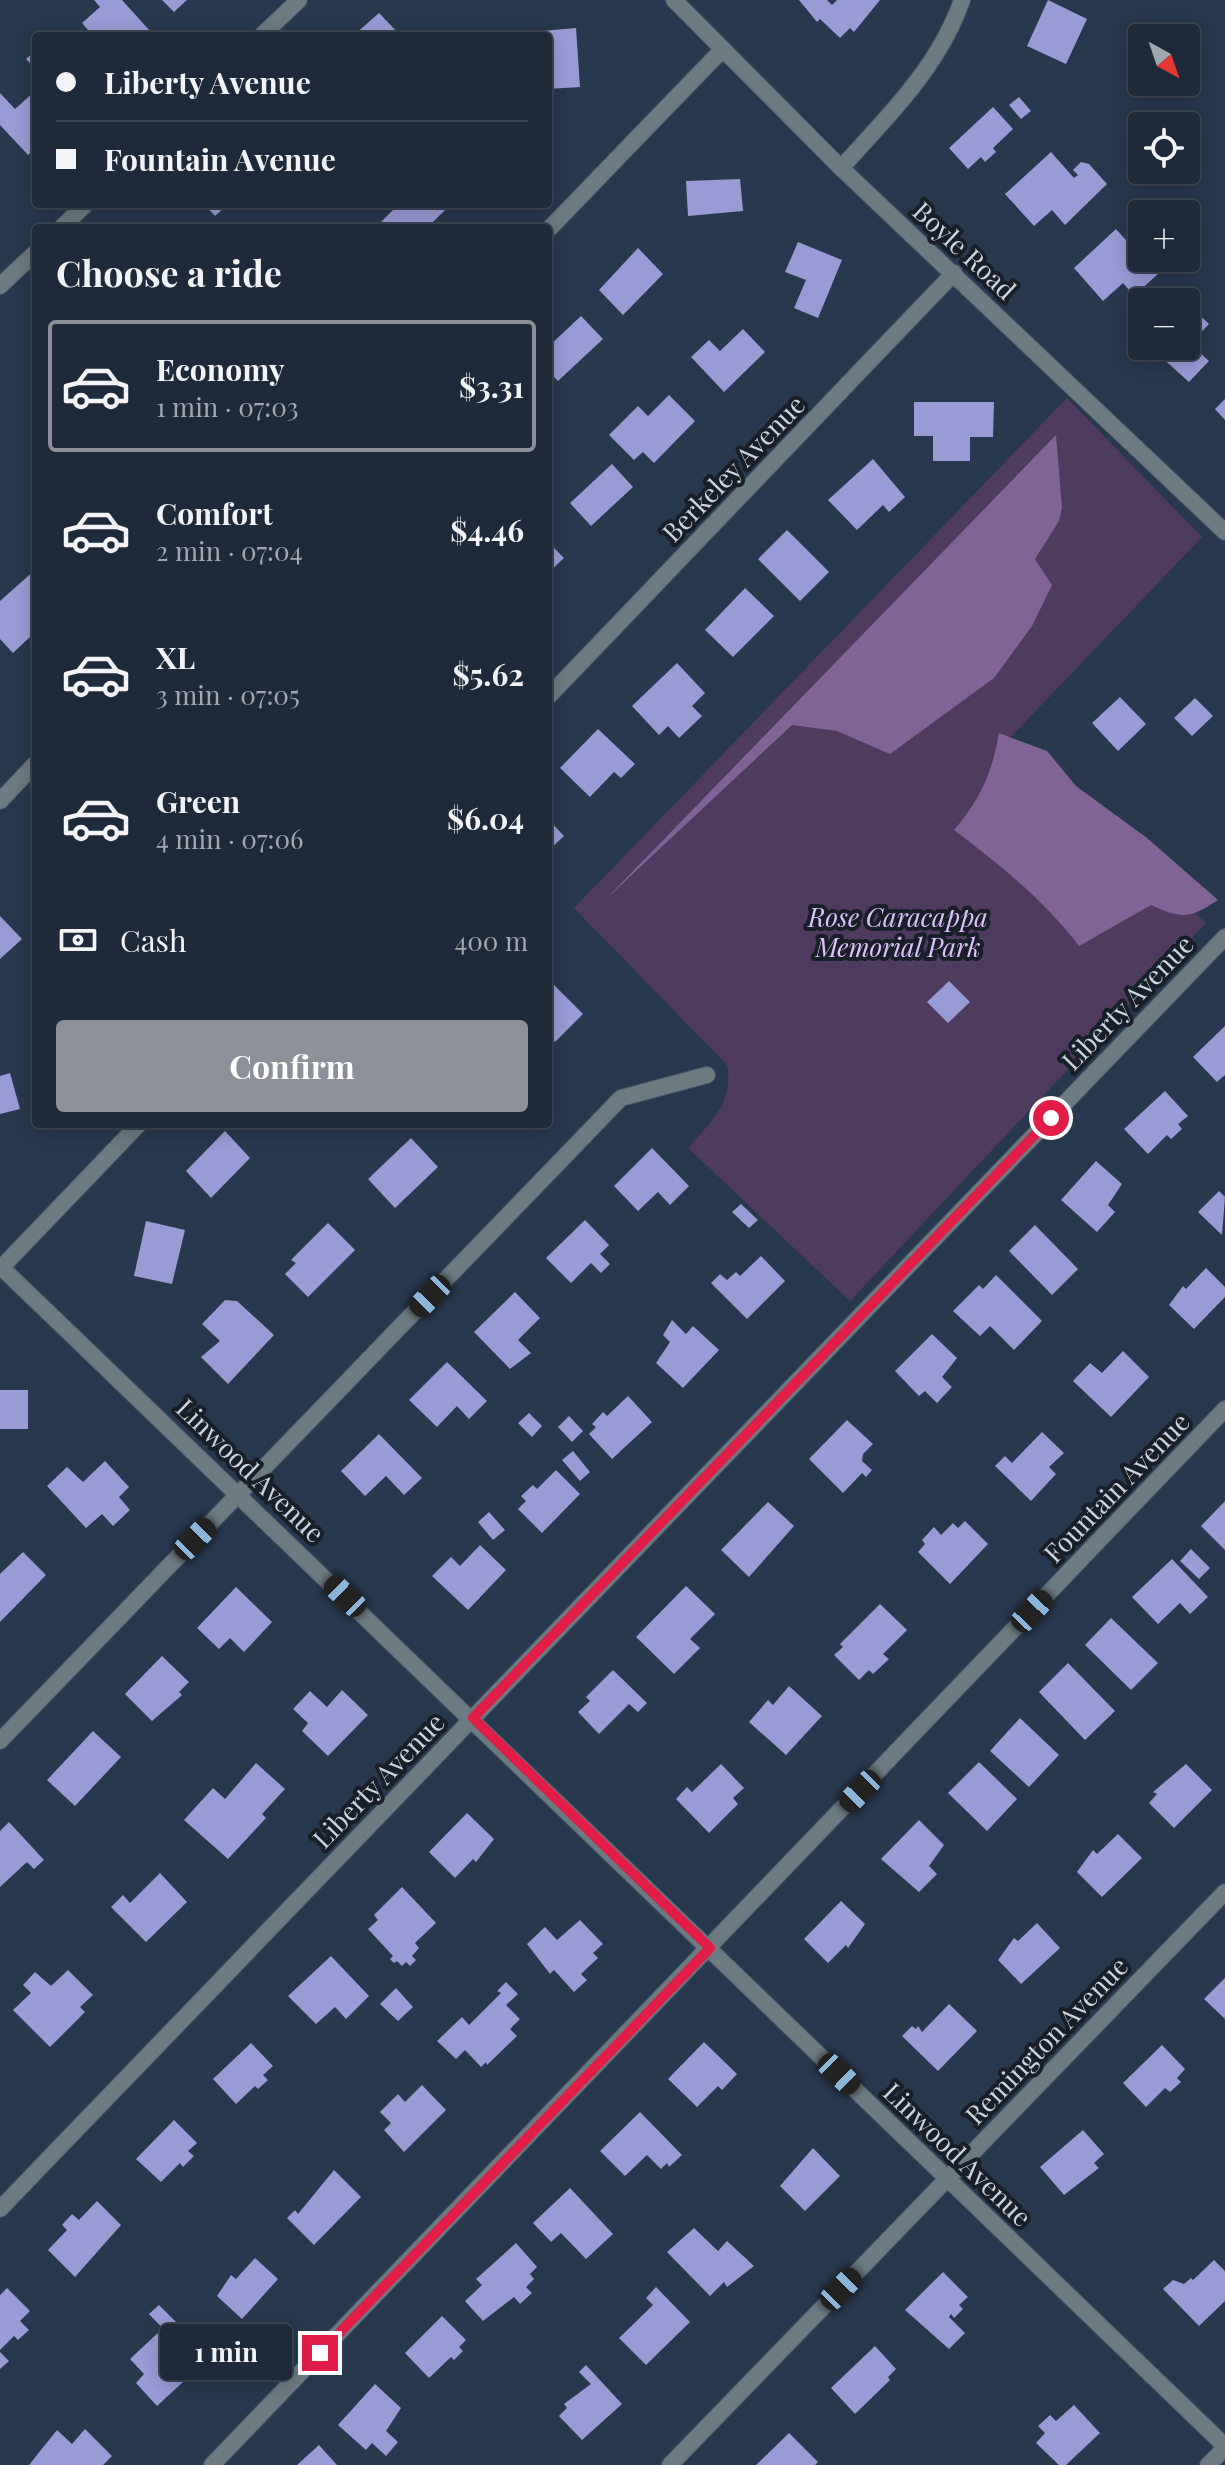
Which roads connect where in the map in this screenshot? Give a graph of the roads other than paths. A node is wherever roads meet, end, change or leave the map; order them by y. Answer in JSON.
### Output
{"nodes":[{"id":1,"x":299,"y":0,"type":"edge"},
{"id":2,"x":674,"y":0,"type":"edge"},
{"id":3,"x":962,"y":0,"type":"edge"},
{"id":4,"x":265,"y":32,"type":"edge"},
{"id":5,"x":723,"y":49,"type":"junction"},
{"id":6,"x":841,"y":168,"type":"junction"},
{"id":7,"x":82,"y":208,"type":"edge"},
{"id":8,"x":65,"y":224,"type":"edge"},
{"id":9,"x":552,"y":226,"type":"edge"},
{"id":10,"x":32,"y":256,"type":"edge"},
{"id":11,"x":954,"y":273,"type":"junction"},
{"id":12,"x":0,"y":286,"type":"edge"},
{"id":13,"x":1225,"y":532,"type":"edge"},
{"id":14,"x":552,"y":693,"type":"edge"},
{"id":15,"x":32,"y":767,"type":"edge"},
{"id":16,"x":0,"y":801,"type":"edge"},
{"id":17,"x":1225,"y":937,"type":"edge"},
{"id":18,"x":707,"y":1075,"type":"dead end"},
{"id":19,"x":135,"y":1128,"type":"edge"},
{"id":20,"x":1,"y":1268,"type":"edge"},
{"id":21,"x":1225,"y":1409,"type":"edge"},
{"id":22,"x":239,"y":1494,"type":"junction"},
{"id":23,"x":473,"y":1718,"type":"junction"},
{"id":24,"x":0,"y":1741,"type":"edge"},
{"id":25,"x":1225,"y":1892,"type":"edge"},
{"id":26,"x":710,"y":1948,"type":"junction"},
{"id":27,"x":947,"y":2179,"type":"junction"},
{"id":28,"x":0,"y":2209,"type":"edge"},
{"id":29,"x":1225,"y":2447,"type":"edge"},
{"id":30,"x":212,"y":2465,"type":"edge"},
{"id":31,"x":670,"y":2465,"type":"edge"},
{"id":32,"x":1208,"y":2465,"type":"edge"}],
"edges":[{"from":1,"to":4,"type":"street"},
{"from":2,"to":5,"type":"street","name":"Boyle Road"},
{"from":3,"to":6,"type":"street"},
{"from":5,"to":6,"type":"street","name":"Boyle Road"},
{"from":5,"to":9,"type":"street"},
{"from":6,"to":11,"type":"street","name":"Boyle Road"},
{"from":7,"to":8,"type":"street"},
{"from":10,"to":12,"type":"street"},
{"from":11,"to":13,"type":"street","name":"Boyle Road"},
{"from":11,"to":14,"type":"street","name":"Berkeley Avenue"},
{"from":15,"to":16,"type":"street"},
{"from":17,"to":23,"type":"street","name":"Liberty Avenue"},
{"from":18,"to":22,"type":"street"},
{"from":19,"to":20,"type":"street"},
{"from":20,"to":22,"type":"street","name":"Linwood Avenue"},
{"from":21,"to":26,"type":"street","name":"Fountain Avenue"},
{"from":22,"to":23,"type":"street","name":"Linwood Avenue"},
{"from":22,"to":24,"type":"street"},
{"from":23,"to":26,"type":"street","name":"Linwood Avenue"},
{"from":23,"to":28,"type":"street","name":"Liberty Avenue"},
{"from":25,"to":27,"type":"street","name":"Remington Avenue"},
{"from":26,"to":27,"type":"street","name":"Linwood Avenue"},
{"from":26,"to":30,"type":"street","name":"Fountain Avenue"},
{"from":27,"to":29,"type":"street","name":"Linwood Avenue"},
{"from":27,"to":31,"type":"street","name":"Remington Avenue"},
{"from":29,"to":32,"type":"street"}]}
